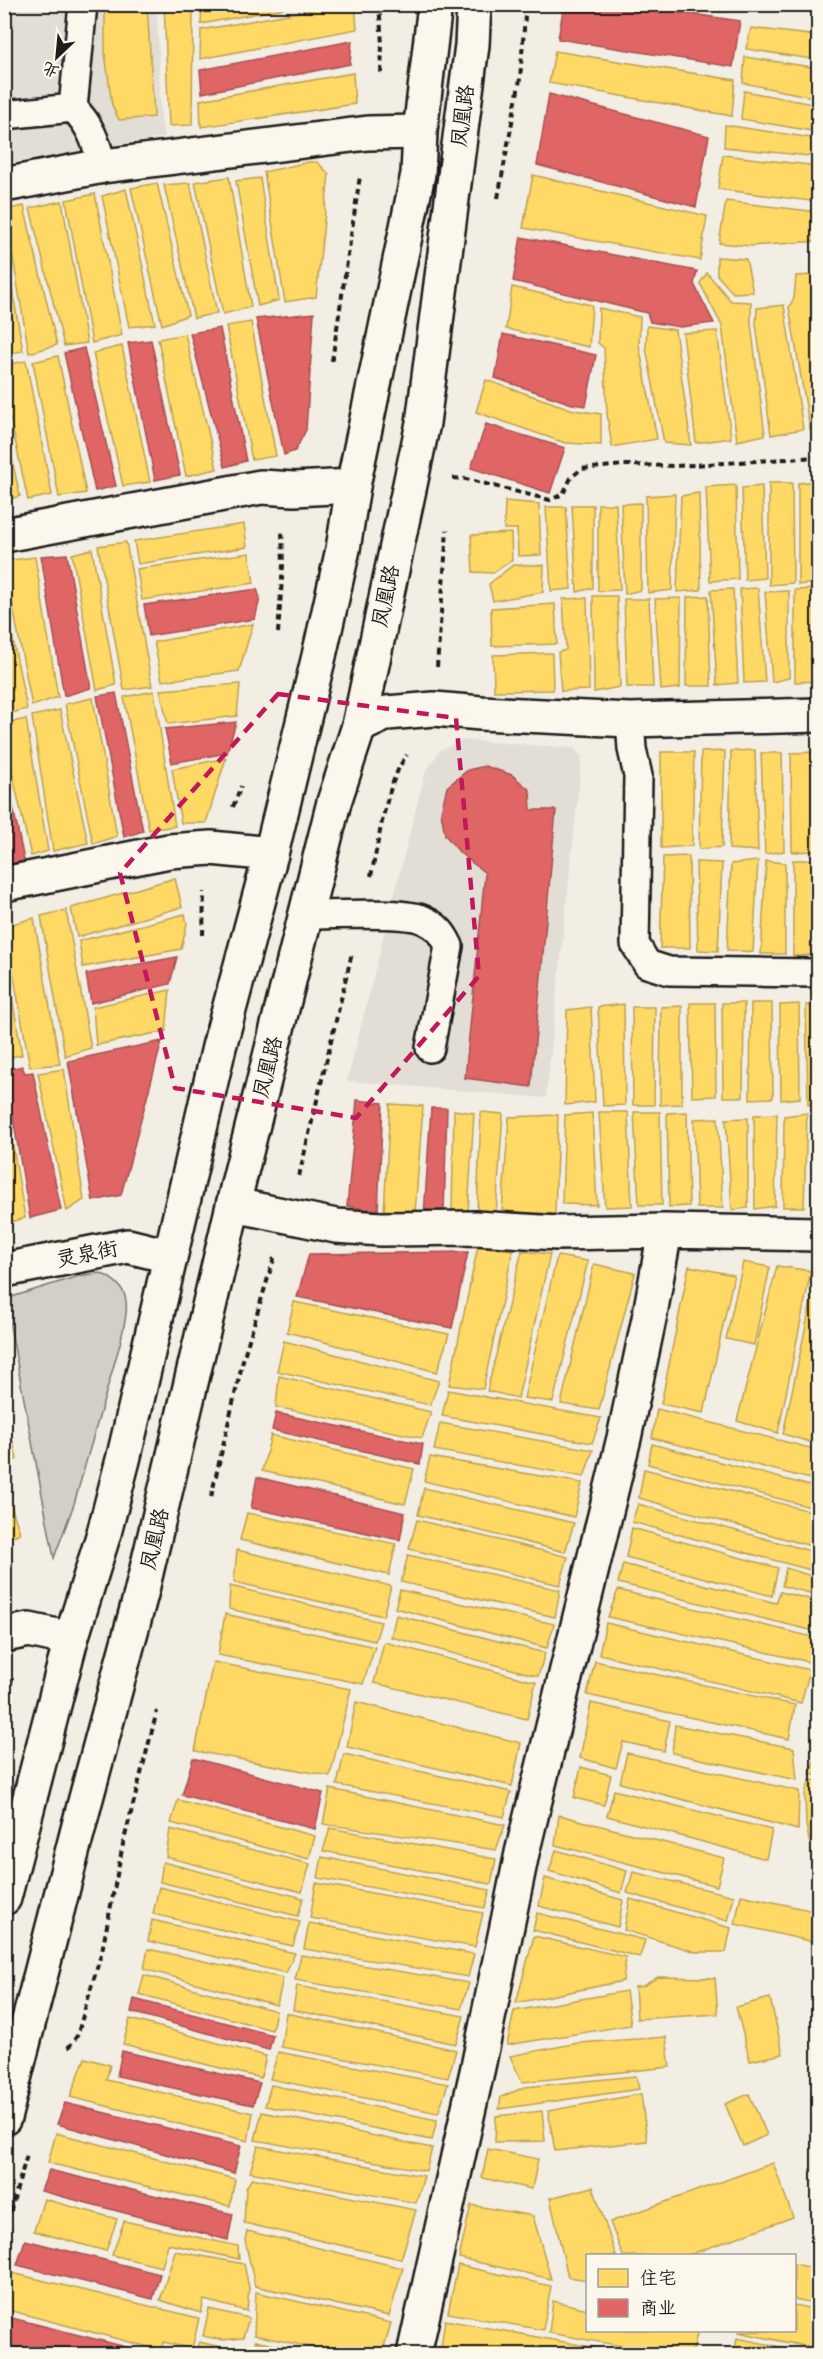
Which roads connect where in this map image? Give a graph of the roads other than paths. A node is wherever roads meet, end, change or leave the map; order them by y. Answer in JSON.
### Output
{"nodes":[{"id":1,"x":83,"y":4,"type":"edge"},
{"id":2,"x":435,"y":4,"type":"edge"},
{"id":3,"x":474,"y":4,"type":"edge"},
{"id":4,"x":73,"y":108,"type":"junction"},
{"id":5,"x":4,"y":115,"type":"edge"},
{"id":6,"x":420,"y":132,"type":"junction"},
{"id":7,"x":103,"y":166,"type":"junction"},
{"id":8,"x":4,"y":185,"type":"edge"},
{"id":9,"x":353,"y":486,"type":"junction"},
{"id":10,"x":4,"y":535,"type":"edge"},
{"id":11,"x":819,"y":715,"type":"edge"},
{"id":12,"x":630,"y":720,"type":"junction"},
{"id":13,"x":359,"y":726,"type":"junction"},
{"id":14,"x":271,"y":854,"type":"junction"},
{"id":15,"x":4,"y":884,"type":"edge"},
{"id":16,"x":306,"y":915,"type":"junction"},
{"id":17,"x":819,"y":973,"type":"edge"},
{"id":18,"x":430,"y":1048,"type":"dead end"},
{"id":19,"x":234,"y":1205,"type":"junction"},
{"id":20,"x":665,"y":1231,"type":"junction"},
{"id":21,"x":819,"y":1234,"type":"edge"},
{"id":22,"x":169,"y":1256,"type":"junction"},
{"id":23,"x":4,"y":1270,"type":"edge"},
{"id":24,"x":4,"y":1635,"type":"edge"},
{"id":25,"x":71,"y":1639,"type":"junction"},
{"id":26,"x":4,"y":1898,"type":"edge"},
{"id":27,"x":4,"y":2118,"type":"edge"},
{"id":28,"x":414,"y":2355,"type":"edge"}],
"edges":[{"from":1,"to":4,"type":"lane"},
{"from":2,"to":6,"type":"main road","name":"凤凰路"},
{"from":3,"to":13,"type":"main road","name":"凤凰路"},
{"from":4,"to":5,"type":"lane"},
{"from":4,"to":7,"type":"lane"},
{"from":6,"to":7,"type":"main road"},
{"from":6,"to":9,"type":"main road","name":"凤凰路"},
{"from":7,"to":8,"type":"main road"},
{"from":9,"to":10,"type":"main road"},
{"from":9,"to":14,"type":"main road","name":"凤凰路"},
{"from":11,"to":12,"type":"main road"},
{"from":12,"to":13,"type":"main road"},
{"from":12,"to":17,"type":"lane"},
{"from":13,"to":16,"type":"main road","name":"凤凰路"},
{"from":14,"to":15,"type":"main road"},
{"from":14,"to":22,"type":"main road","name":"凤凰路"},
{"from":16,"to":18,"type":"lane"},
{"from":16,"to":19,"type":"main road","name":"凤凰路"},
{"from":19,"to":20,"type":"main road"},
{"from":19,"to":27,"type":"main road","name":"凤凰路"},
{"from":20,"to":21,"type":"main road"},
{"from":20,"to":28,"type":"main road"},
{"from":22,"to":23,"type":"main road","name":"灵泉街"},
{"from":22,"to":25,"type":"main road","name":"凤凰路"},
{"from":24,"to":25,"type":"main road"},
{"from":25,"to":26,"type":"main road","name":"凤凰路"}]}
